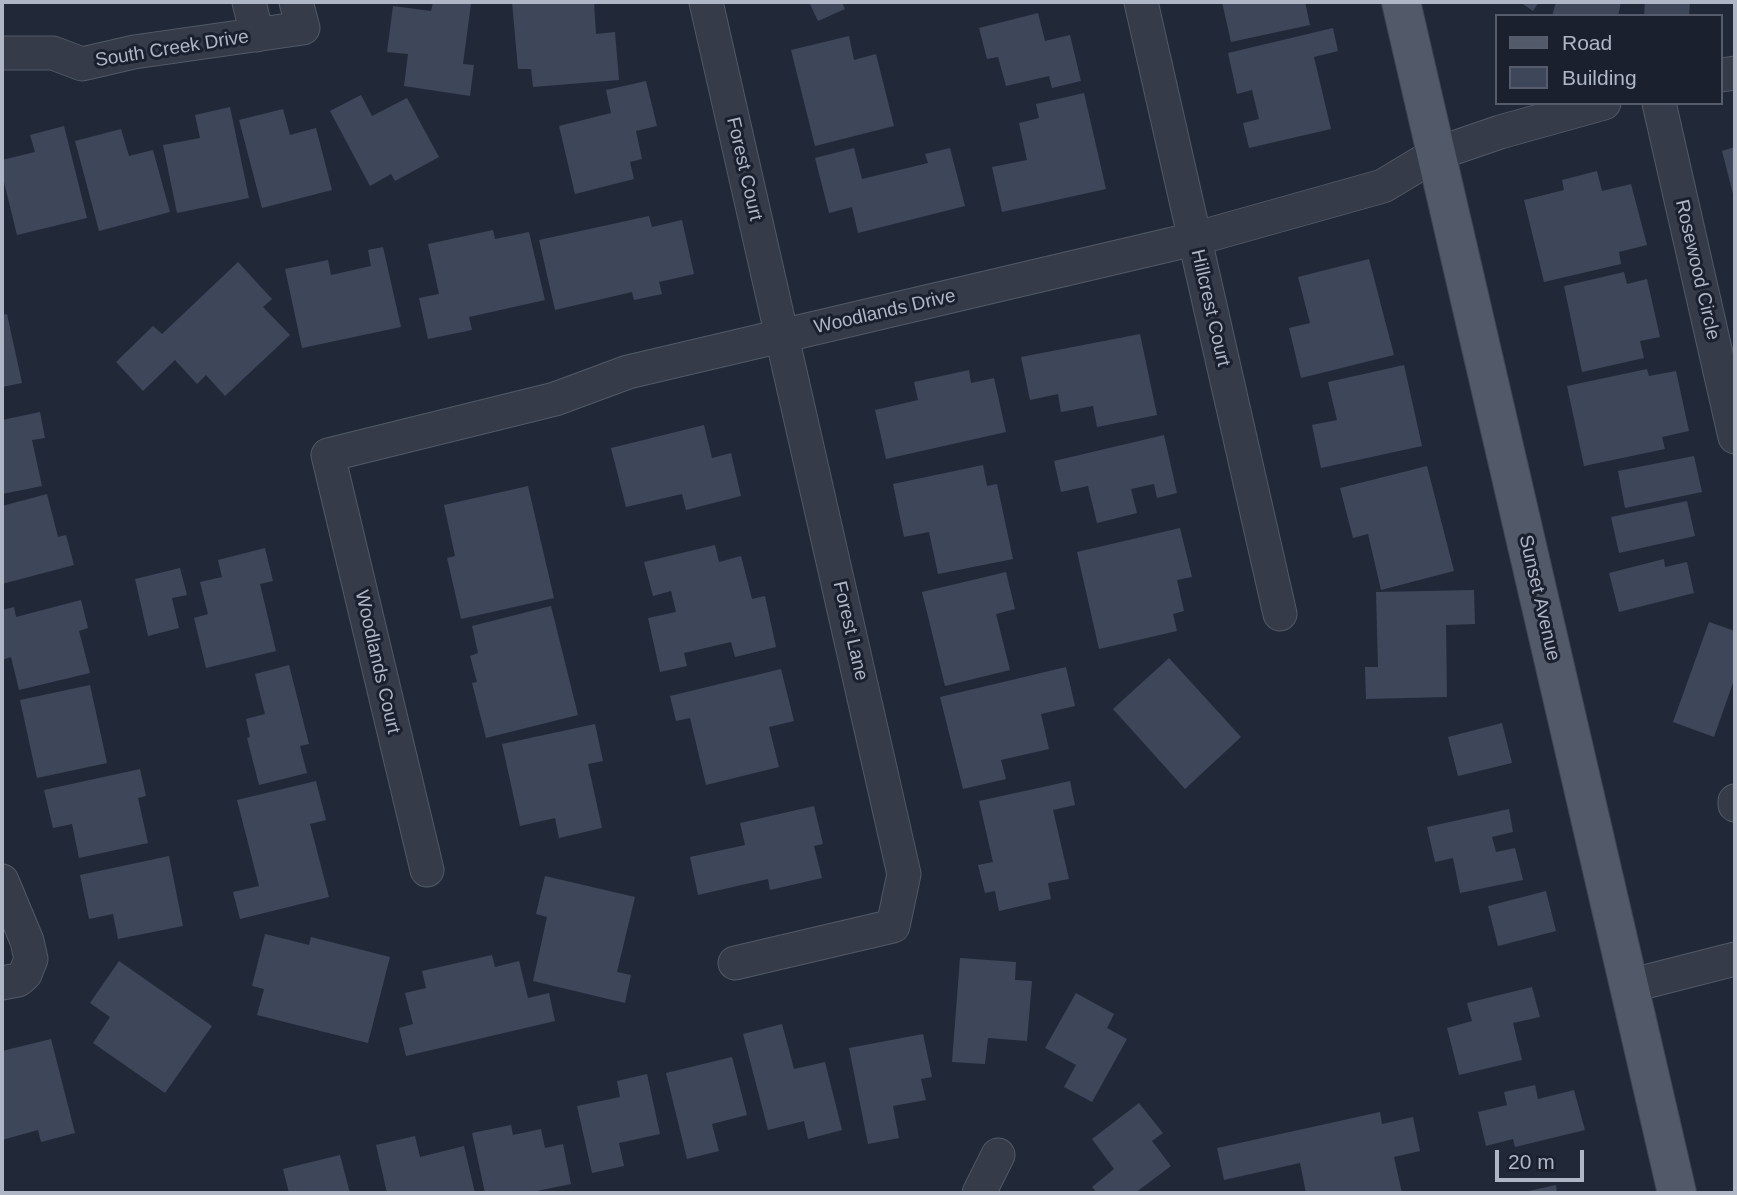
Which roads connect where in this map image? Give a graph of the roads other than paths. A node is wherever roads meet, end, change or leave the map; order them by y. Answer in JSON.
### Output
{"nodes":[{"id":1,"x":249,"y":2,"type":"edge"},
{"id":2,"x":706,"y":2,"type":"edge"},
{"id":3,"x":1141,"y":2,"type":"edge"},
{"id":4,"x":1401,"y":2,"type":"edge"},
{"id":5,"x":300,"y":15,"type":"edge"},
{"id":6,"x":257,"y":35,"type":"junction"},
{"id":7,"x":2,"y":53,"type":"edge"},
{"id":8,"x":1597,"y":105,"type":"edge"},
{"id":9,"x":1659,"y":105,"type":"edge"},
{"id":10,"x":1436,"y":155,"type":"junction"},
{"id":11,"x":1194,"y":239,"type":"junction"},
{"id":12,"x":783,"y":335,"type":"junction"},
{"id":13,"x":1735,"y":437,"type":"edge"},
{"id":14,"x":328,"y":455,"type":"joint"},
{"id":15,"x":1280,"y":614,"type":"dead end"},
{"id":16,"x":427,"y":870,"type":"dead end"},
{"id":17,"x":2,"y":881,"type":"edge"},
{"id":18,"x":1735,"y":959,"type":"edge"},
{"id":19,"x":734,"y":963,"type":"dead end"},
{"id":20,"x":2,"y":983,"type":"edge"},
{"id":21,"x":1629,"y":986,"type":"junction"},
{"id":22,"x":998,"y":1155,"type":"dead end"},
{"id":23,"x":979,"y":1193,"type":"edge"},
{"id":24,"x":1677,"y":1193,"type":"edge"}],
"edges":[{"from":1,"to":6,"type":"street"},
{"from":2,"to":12,"type":"street","name":"Forest Court"},
{"from":3,"to":11,"type":"street","name":"Hillcrest Court"},
{"from":4,"to":10,"type":"main road","name":"Sunset Avenue"},
{"from":5,"to":6,"type":"street","name":"South Creek Drive"},
{"from":6,"to":7,"type":"street","name":"South Creek Drive"},
{"from":8,"to":10,"type":"street","name":"Woodlands Drive"},
{"from":9,"to":13,"type":"street","name":"Rosewood Circle"},
{"from":10,"to":11,"type":"street","name":"Woodlands Drive"},
{"from":10,"to":21,"type":"main road","name":"Sunset Avenue"},
{"from":11,"to":12,"type":"street","name":"Woodlands Drive"},
{"from":11,"to":15,"type":"street","name":"Hillcrest Court"},
{"from":12,"to":14,"type":"street","name":"Woodlands Drive"},
{"from":12,"to":19,"type":"street","name":"Forest Lane"},
{"from":14,"to":16,"type":"street","name":"Woodlands Court"},
{"from":17,"to":20,"type":"street"},
{"from":18,"to":21,"type":"street"},
{"from":21,"to":24,"type":"main road","name":"Sunset Avenue"},
{"from":22,"to":23,"type":"street"}]}
